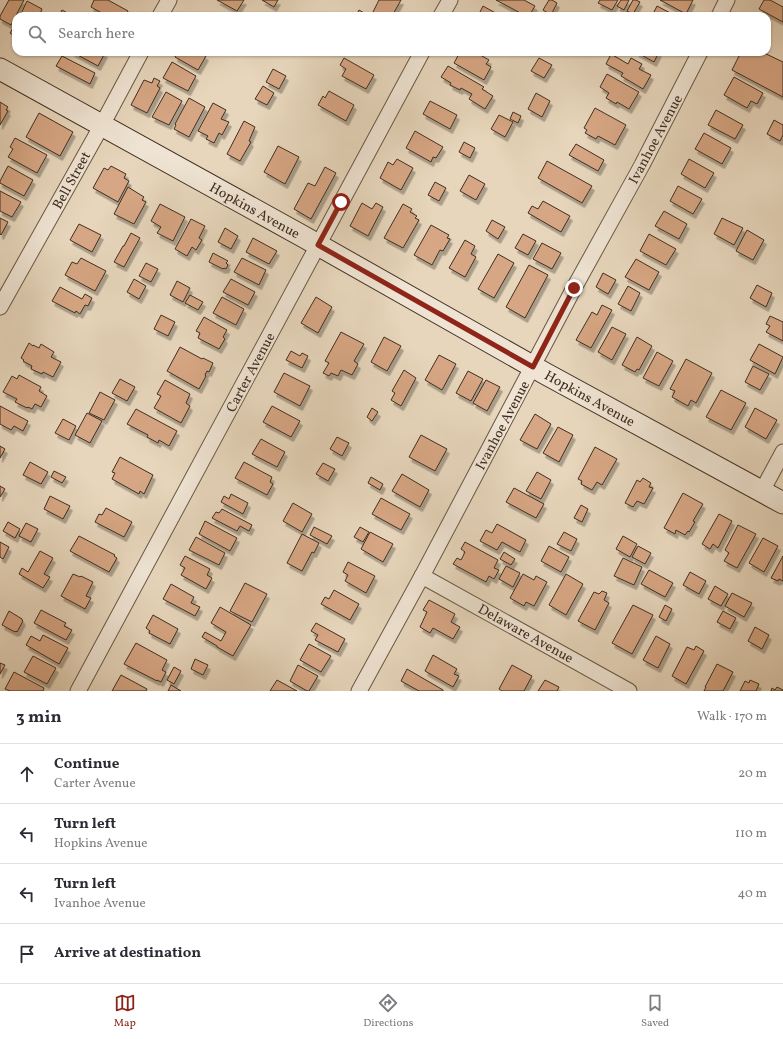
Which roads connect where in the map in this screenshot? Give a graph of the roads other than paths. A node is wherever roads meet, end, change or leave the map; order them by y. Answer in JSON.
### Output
{"nodes":[{"id":1,"x":169,"y":0,"type":"edge"},
{"id":2,"x":450,"y":0,"type":"edge"},
{"id":3,"x":727,"y":0,"type":"edge"},
{"id":4,"x":162,"y":12,"type":"edge"},
{"id":5,"x":443,"y":12,"type":"edge"},
{"id":6,"x":721,"y":12,"type":"edge"},
{"id":7,"x":139,"y":56,"type":"edge"},
{"id":8,"x":420,"y":56,"type":"edge"},
{"id":9,"x":698,"y":56,"type":"edge"},
{"id":10,"x":0,"y":69,"type":"edge"},
{"id":11,"x":102,"y":125,"type":"junction"},
{"id":12,"x":318,"y":245,"type":"junction"},
{"id":13,"x":0,"y":307,"type":"edge"},
{"id":14,"x":533,"y":367,"type":"junction"},
{"id":15,"x":783,"y":452,"type":"edge"},
{"id":16,"x":762,"y":491,"type":"junction"},
{"id":17,"x":783,"y":503,"type":"edge"},
{"id":18,"x":422,"y":576,"type":"junction"},
{"id":19,"x":78,"y":691,"type":"edge"},
{"id":20,"x":359,"y":691,"type":"edge"},
{"id":21,"x":629,"y":691,"type":"edge"}],
"edges":[{"from":1,"to":4,"type":"street"},
{"from":2,"to":5,"type":"street"},
{"from":3,"to":6,"type":"street"},
{"from":7,"to":11,"type":"street","name":"Bell Street"},
{"from":8,"to":12,"type":"street","name":"Carter Avenue"},
{"from":9,"to":14,"type":"street","name":"Ivanhoe Avenue"},
{"from":10,"to":11,"type":"street","name":"Hopkins Avenue"},
{"from":11,"to":12,"type":"street","name":"Hopkins Avenue"},
{"from":11,"to":13,"type":"street","name":"Bell Street"},
{"from":12,"to":14,"type":"street","name":"Hopkins Avenue"},
{"from":12,"to":19,"type":"street","name":"Carter Avenue"},
{"from":14,"to":16,"type":"street","name":"Hopkins Avenue"},
{"from":14,"to":18,"type":"street","name":"Ivanhoe Avenue"},
{"from":15,"to":16,"type":"street"},
{"from":16,"to":17,"type":"street","name":"Hopkins Avenue"},
{"from":18,"to":20,"type":"street","name":"Ivanhoe Avenue"},
{"from":18,"to":21,"type":"street","name":"Delaware Avenue"}]}
